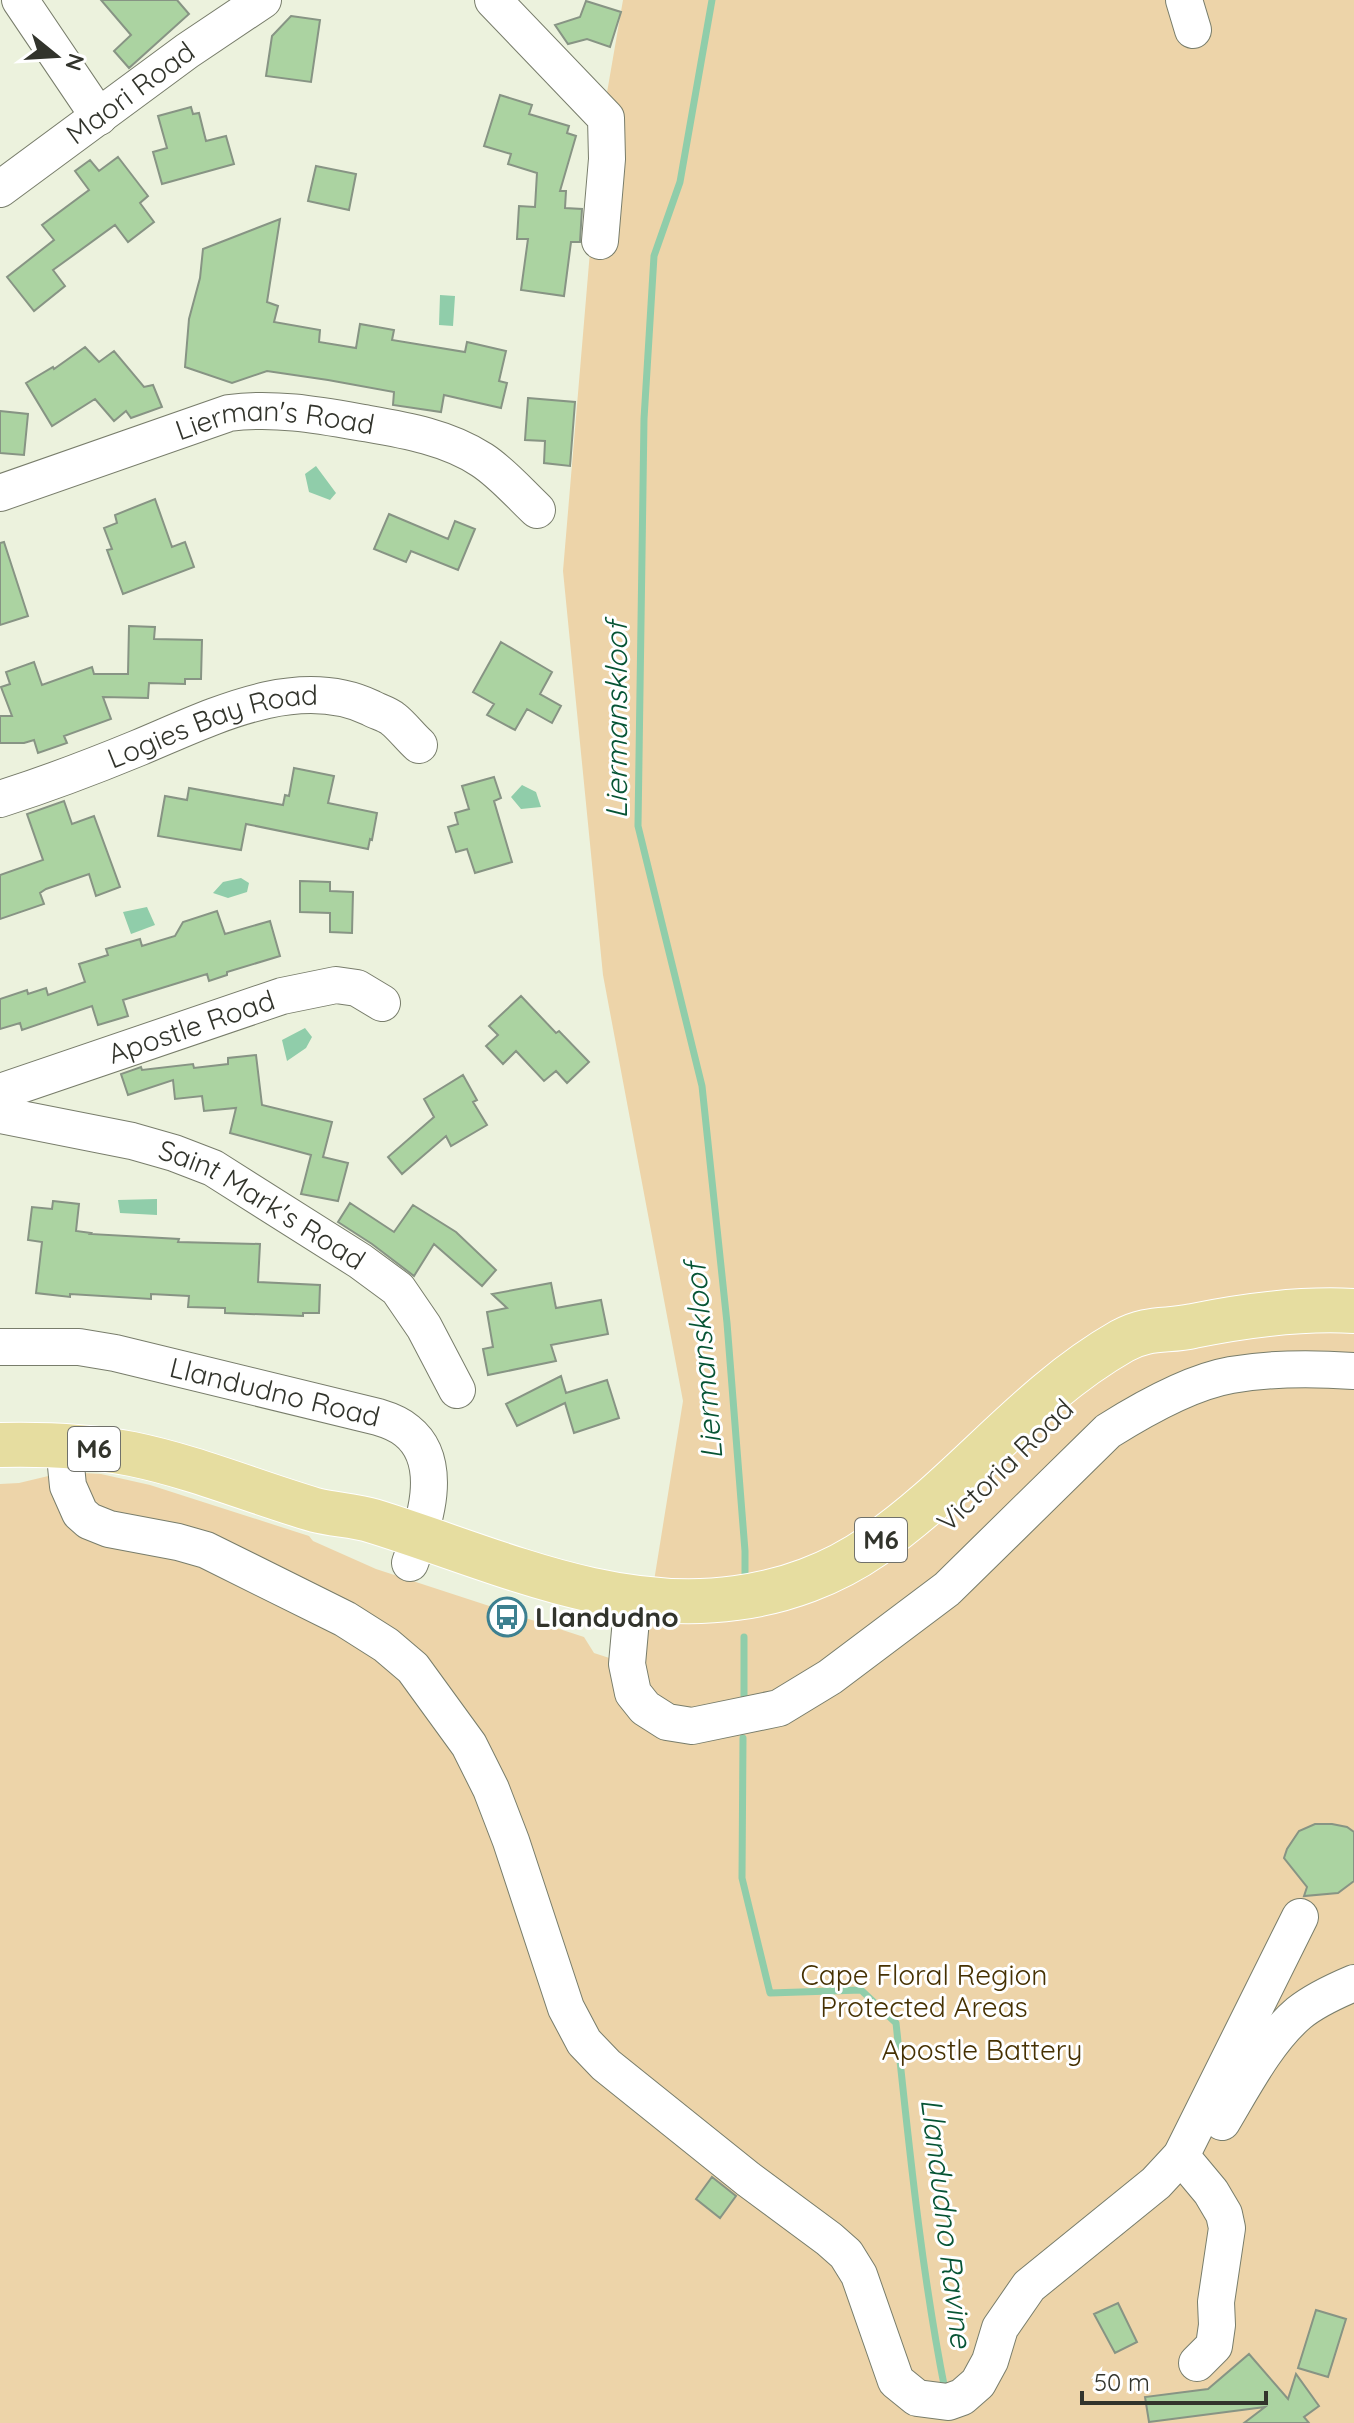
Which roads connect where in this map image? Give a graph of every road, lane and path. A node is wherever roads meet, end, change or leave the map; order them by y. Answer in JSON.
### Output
{"nodes":[{"id":1,"x":20,"y":0,"type":"edge"},
{"id":2,"x":263,"y":0,"type":"edge"},
{"id":3,"x":493,"y":0,"type":"edge"},
{"id":4,"x":99,"y":117,"type":"junction"},
{"id":5,"x":0,"y":189,"type":"edge"},
{"id":6,"x":600,"y":241,"type":"dead end"},
{"id":7,"x":0,"y":493,"type":"edge"},
{"id":8,"x":537,"y":510,"type":"dead end"},
{"id":9,"x":419,"y":745,"type":"dead end"},
{"id":10,"x":0,"y":799,"type":"edge"},
{"id":11,"x":382,"y":1003,"type":"dead end"},
{"id":12,"x":0,"y":1092,"type":"edge"},
{"id":13,"x":0,"y":1115,"type":"edge"},
{"id":14,"x":1354,"y":1311,"type":"edge"},
{"id":15,"x":0,"y":1347,"type":"edge"},
{"id":16,"x":1354,"y":1371,"type":"edge"},
{"id":17,"x":457,"y":1390,"type":"dead end"},
{"id":18,"x":0,"y":1445,"type":"edge"},
{"id":19,"x":64,"y":1446,"type":"junction"},
{"id":20,"x":415,"y":1550,"type":"junction"},
{"id":21,"x":632,"y":1611,"type":"junction"},
{"id":22,"x":1300,"y":1917,"type":"dead end"},
{"id":23,"x":1354,"y":1983,"type":"edge"},
{"id":24,"x":1187,"y":2164,"type":"junction"},
{"id":25,"x":1197,"y":2363,"type":"dead end"}],
"edges":[{"from":1,"to":4,"type":"street"},
{"from":2,"to":4,"type":"street","name":"Maori Road"},
{"from":3,"to":6,"type":"street"},
{"from":4,"to":5,"type":"street","name":"Maori Road"},
{"from":7,"to":8,"type":"street","name":"Lierman's Road"},
{"from":9,"to":10,"type":"street","name":"Logies Bay Road"},
{"from":11,"to":12,"type":"street","name":"Apostle Road"},
{"from":13,"to":17,"type":"street","name":"Saint Mark's Road"},
{"from":14,"to":21,"type":"main road","name":"Victoria Road","number":"M6"},
{"from":15,"to":20,"type":"street","name":"Llandudno Road"},
{"from":16,"to":21,"type":"street"},
{"from":18,"to":19,"type":"main road","name":"Victoria Road","number":"M6"},
{"from":19,"to":20,"type":"main road","name":"Victoria Road","number":"M6"},
{"from":19,"to":24,"type":"street"},
{"from":20,"to":21,"type":"main road","name":"Victoria Road","number":"M6"},
{"from":22,"to":24,"type":"street"},
{"from":23,"to":24,"type":"street"},
{"from":24,"to":25,"type":"street"}]}
